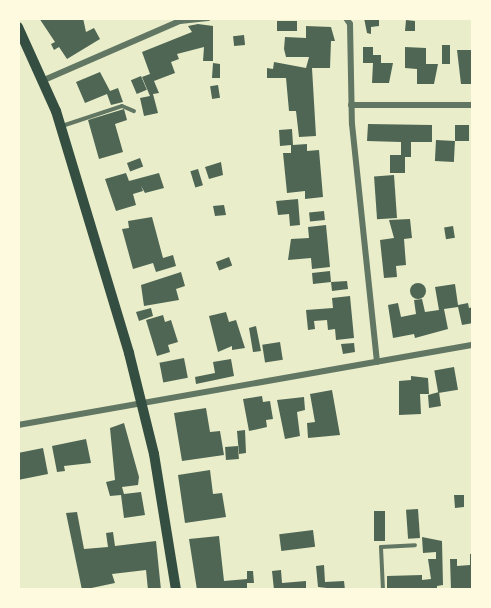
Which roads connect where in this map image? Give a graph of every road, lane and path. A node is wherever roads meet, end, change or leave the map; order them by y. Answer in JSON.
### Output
{"nodes":[{"id":1,"x":208,"y":18,"type":"edge"},
{"id":2,"x":346,"y":18,"type":"edge"},
{"id":3,"x":18,"y":27,"type":"edge"},
{"id":4,"x":44,"y":81,"type":"junction"},
{"id":5,"x":351,"y":105,"type":"junction"},
{"id":6,"x":473,"y":105,"type":"edge"},
{"id":7,"x":135,"y":111,"type":"dead end"},
{"id":8,"x":62,"y":126,"type":"junction"},
{"id":9,"x":473,"y":345,"type":"edge"},
{"id":10,"x":376,"y":362,"type":"junction"},
{"id":11,"x":142,"y":402,"type":"junction"},
{"id":12,"x":18,"y":425,"type":"edge"},
{"id":13,"x":415,"y":545,"type":"dead end"},
{"id":14,"x":176,"y":590,"type":"edge"},
{"id":15,"x":383,"y":590,"type":"edge"}],
"edges":[{"from":1,"to":4,"type":"street"},
{"from":2,"to":5,"type":"street"},
{"from":3,"to":4,"type":"main road"},
{"from":4,"to":8,"type":"main road"},
{"from":5,"to":6,"type":"street"},
{"from":5,"to":10,"type":"street"},
{"from":7,"to":8,"type":"lane"},
{"from":8,"to":11,"type":"main road"},
{"from":9,"to":10,"type":"street"},
{"from":10,"to":11,"type":"street"},
{"from":11,"to":12,"type":"street"},
{"from":11,"to":14,"type":"main road"},
{"from":13,"to":15,"type":"lane"}]}
